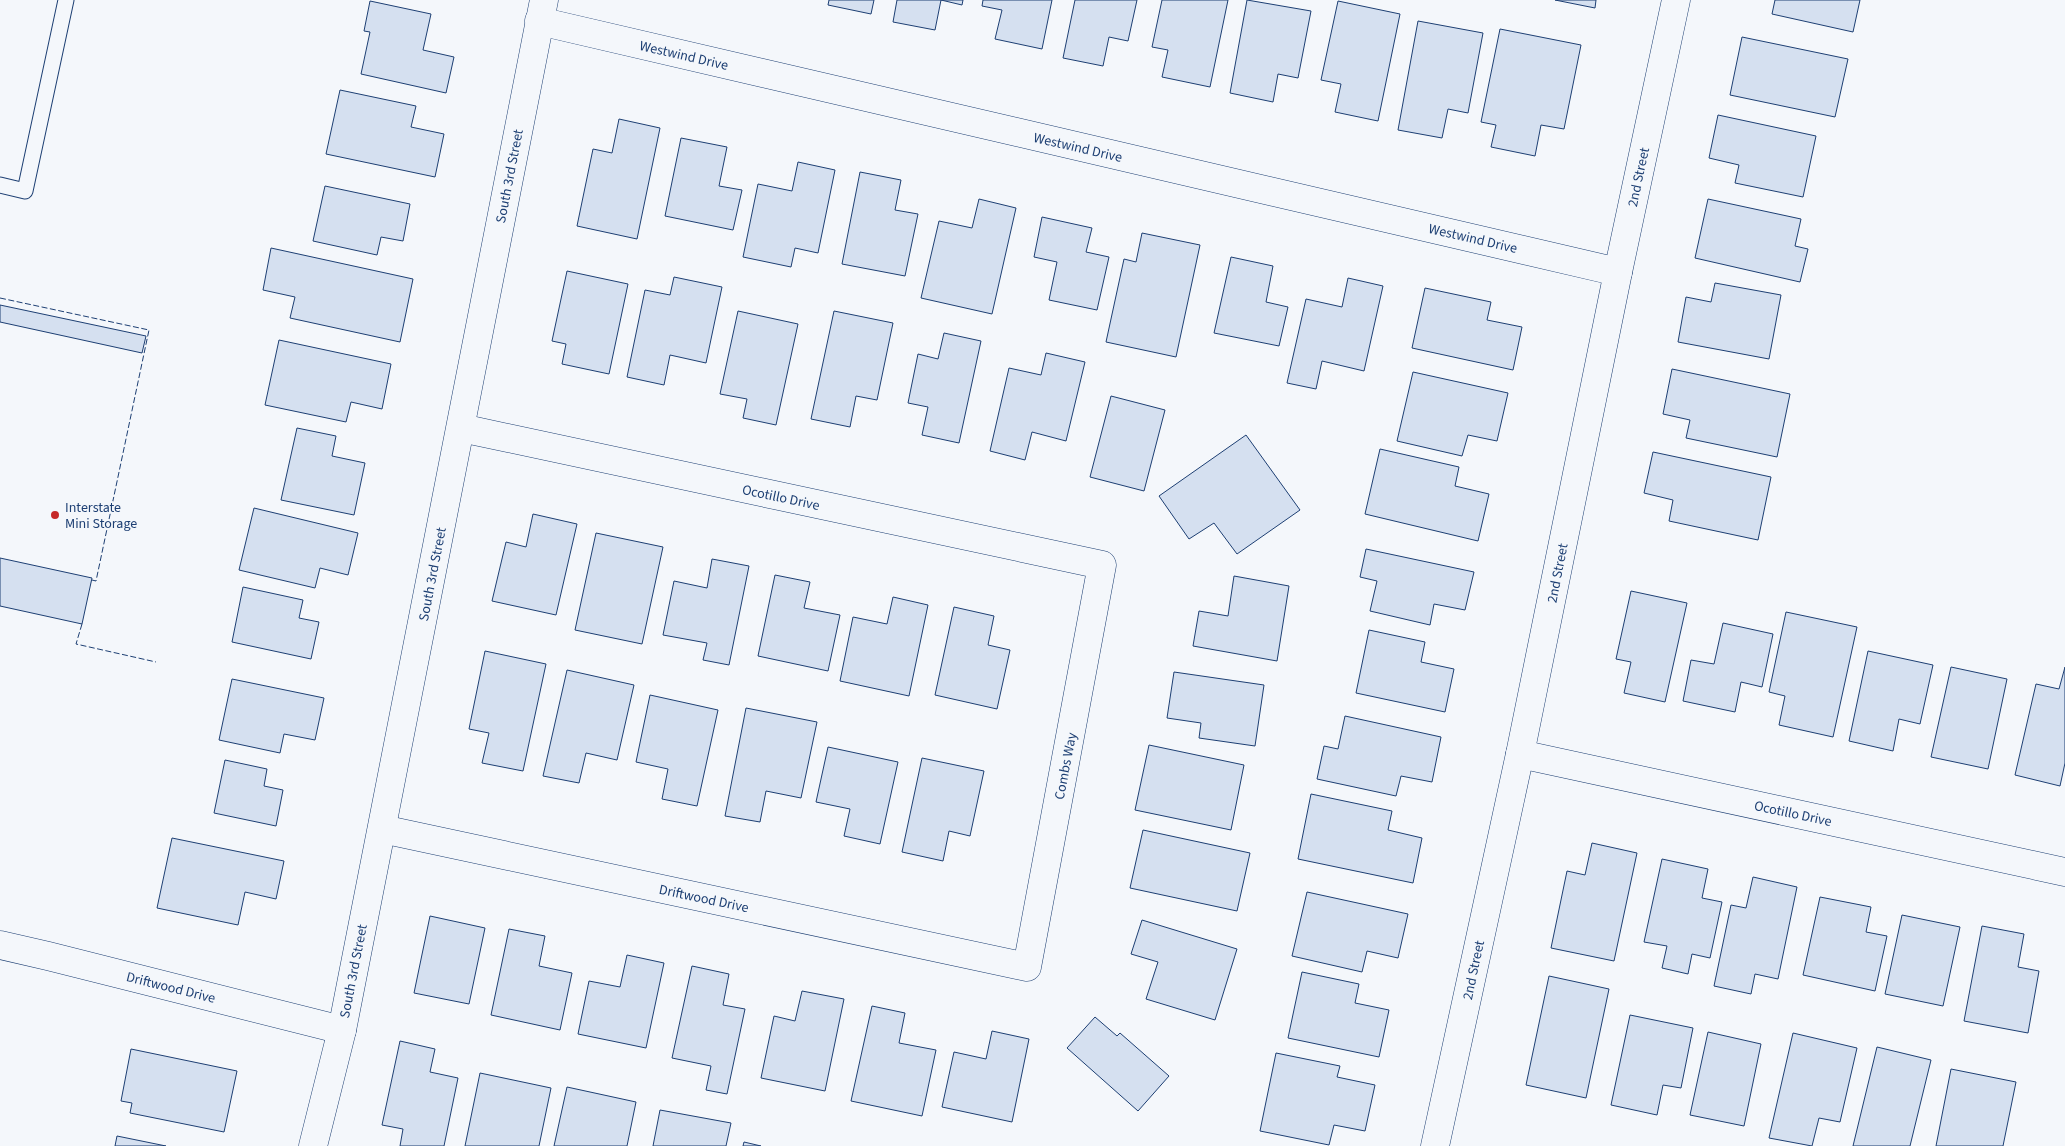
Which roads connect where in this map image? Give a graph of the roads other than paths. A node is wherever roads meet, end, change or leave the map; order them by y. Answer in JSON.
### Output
{"nodes":[{"id":1,"x":66,"y":0,"type":"edge"},
{"id":2,"x":1676,"y":0,"type":"edge"},
{"id":3,"x":541,"y":11,"type":"edge"},
{"id":4,"x":0,"y":186,"type":"edge"},
{"id":5,"x":1618,"y":272,"type":"junction"},
{"id":6,"x":460,"y":428,"type":"junction"},
{"id":7,"x":1102,"y":565,"type":"joint"},
{"id":8,"x":1520,"y":754,"type":"junction"},
{"id":9,"x":382,"y":830,"type":"junction"},
{"id":10,"x":2065,"y":872,"type":"edge"},
{"id":11,"x":0,"y":945,"type":"edge"},
{"id":12,"x":1027,"y":967,"type":"joint"},
{"id":13,"x":342,"y":1030,"type":"junction"},
{"id":14,"x":1438,"y":1145,"type":"edge"},
{"id":15,"x":313,"y":1146,"type":"edge"}],
"edges":[{"from":1,"to":4,"type":"lane"},
{"from":2,"to":5,"type":"street","name":"2nd Street"},
{"from":3,"to":5,"type":"street","name":"Westwind Drive"},
{"from":3,"to":6,"type":"street","name":"South 3rd Street"},
{"from":5,"to":8,"type":"street","name":"2nd Street"},
{"from":6,"to":7,"type":"street","name":"Ocotillo Drive"},
{"from":6,"to":9,"type":"street","name":"South 3rd Street"},
{"from":7,"to":12,"type":"street","name":"Combs Way"},
{"from":8,"to":10,"type":"street","name":"Ocotillo Drive"},
{"from":8,"to":14,"type":"street","name":"2nd Street"},
{"from":9,"to":12,"type":"street","name":"Driftwood Drive"},
{"from":9,"to":13,"type":"street","name":"South 3rd Street"},
{"from":11,"to":13,"type":"street","name":"Driftwood Drive"},
{"from":13,"to":15,"type":"street","name":"South 3rd Street"}]}
